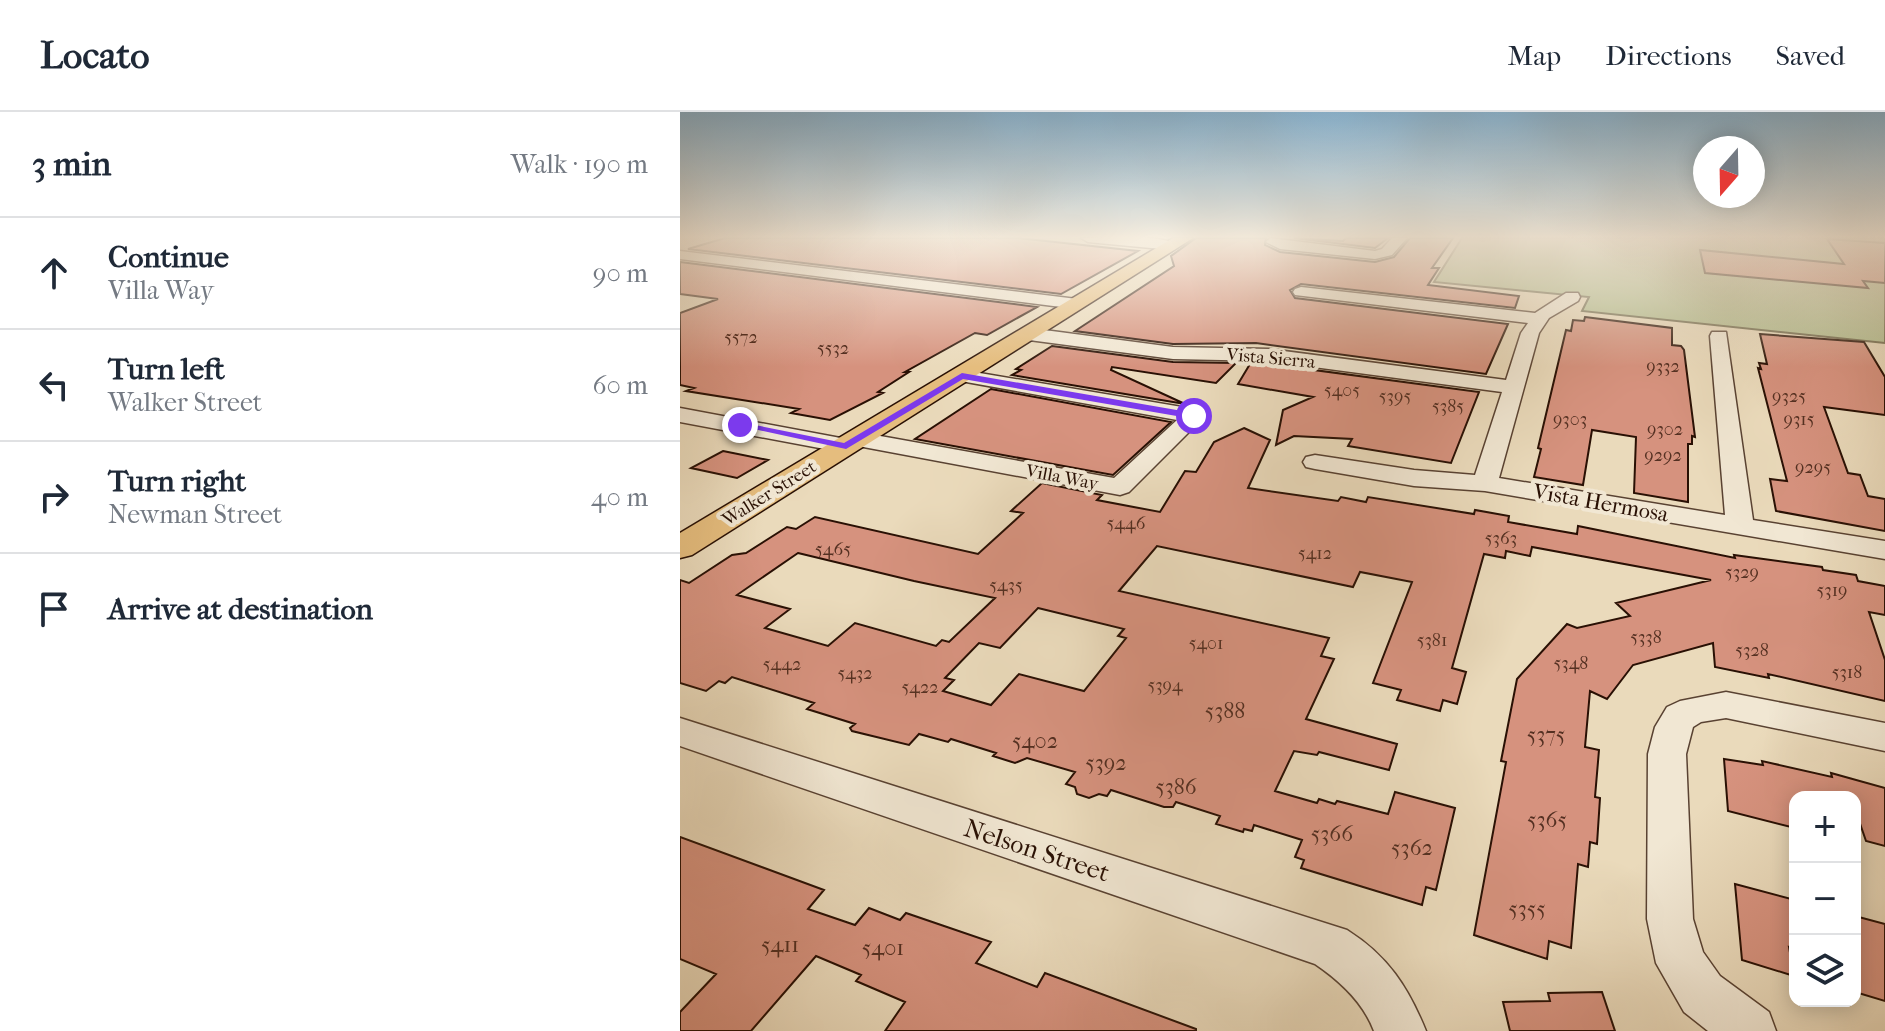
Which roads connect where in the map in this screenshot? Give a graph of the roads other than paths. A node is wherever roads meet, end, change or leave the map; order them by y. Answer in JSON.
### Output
{"nodes":[{"id":1,"x":890,"y":281,"type":"edge"},
{"id":2,"x":1115,"y":281,"type":"edge"},
{"id":3,"x":1301,"y":292,"type":"dead end"},
{"id":4,"x":1572,"y":297,"type":"dead end"},
{"id":5,"x":1077,"y":304,"type":"junction"},
{"id":6,"x":1538,"y":319,"type":"junction"},
{"id":7,"x":1029,"y":334,"type":"junction"},
{"id":8,"x":1719,"y":336,"type":"dead end"},
{"id":9,"x":962,"y":376,"type":"junction"},
{"id":10,"x":1513,"y":387,"type":"junction"},
{"id":11,"x":680,"y":415,"type":"edge"},
{"id":12,"x":852,"y":442,"type":"junction"},
{"id":13,"x":1315,"y":462,"type":"dead end"},
{"id":14,"x":1485,"y":483,"type":"junction"},
{"id":15,"x":1740,"y":526,"type":"junction"},
{"id":16,"x":680,"y":548,"type":"edge"},
{"id":17,"x":1885,"y":550,"type":"edge"},
{"id":18,"x":680,"y":732,"type":"edge"},
{"id":19,"x":1885,"y":737,"type":"edge"},
{"id":20,"x":1391,"y":1011,"type":"edge"},
{"id":21,"x":1750,"y":1031,"type":"edge"}],
"edges":[{"from":1,"to":5,"type":"street"},
{"from":2,"to":5,"type":"main road","name":"Walker Street"},
{"from":3,"to":6,"type":"street"},
{"from":4,"to":6,"type":"street"},
{"from":5,"to":7,"type":"main road","name":"Walker Street"},
{"from":6,"to":10,"type":"street"},
{"from":7,"to":9,"type":"main road","name":"Walker Street"},
{"from":7,"to":10,"type":"street","name":"Vista Sierra"},
{"from":8,"to":15,"type":"street"},
{"from":9,"to":12,"type":"main road","name":"Walker Street"},
{"from":9,"to":12,"type":"street","name":"Villa Way"},
{"from":10,"to":14,"type":"street"},
{"from":11,"to":12,"type":"street"},
{"from":12,"to":16,"type":"main road","name":"Walker Street"},
{"from":13,"to":14,"type":"street","name":"Vista Hermosa"},
{"from":14,"to":15,"type":"street","name":"Vista Hermosa"},
{"from":15,"to":17,"type":"street","name":"Vista Hermosa"},
{"from":18,"to":20,"type":"street","name":"Nelson Street"},
{"from":19,"to":21,"type":"street"}]}
